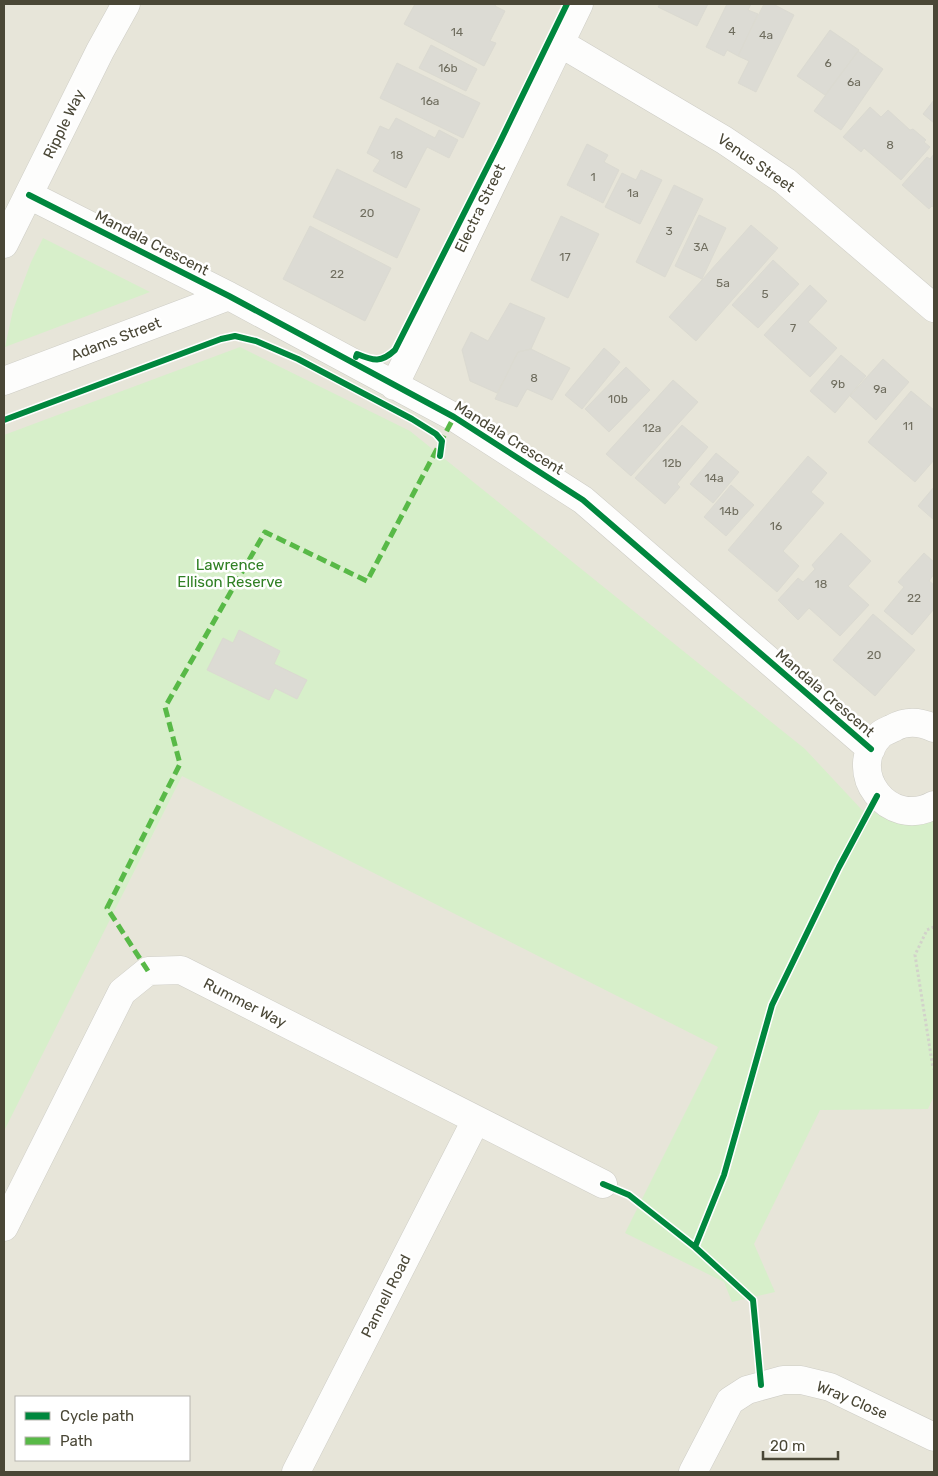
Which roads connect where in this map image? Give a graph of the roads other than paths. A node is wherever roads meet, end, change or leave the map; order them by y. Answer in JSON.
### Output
{"nodes":[{"id":1,"x":126,"y":4,"type":"edge"},
{"id":2,"x":579,"y":4,"type":"edge"},
{"id":3,"x":560,"y":43,"type":"junction"},
{"id":4,"x":29,"y":195,"type":"junction"},
{"id":5,"x":4,"y":244,"type":"edge"},
{"id":6,"x":229,"y":296,"type":"junction"},
{"id":7,"x":934,"y":308,"type":"edge"},
{"id":8,"x":4,"y":381,"type":"edge"},
{"id":9,"x":394,"y":386,"type":"junction"},
{"id":10,"x":934,"y":726,"type":"edge"},
{"id":11,"x":871,"y":749,"type":"junction"},
{"id":12,"x":934,"y":805,"type":"edge"},
{"id":13,"x":476,"y":1120,"type":"junction"},
{"id":14,"x":603,"y":1184,"type":"dead end"},
{"id":15,"x":4,"y":1227,"type":"edge"},
{"id":16,"x":934,"y":1437,"type":"edge"},
{"id":17,"x":296,"y":1472,"type":"edge"},
{"id":18,"x":693,"y":1472,"type":"edge"}],
"edges":[{"from":1,"to":4,"type":"street","name":"Ripple Way"},
{"from":2,"to":3,"type":"street","name":"Electra Street"},
{"from":3,"to":7,"type":"street","name":"Venus Street"},
{"from":3,"to":9,"type":"street","name":"Electra Street"},
{"from":4,"to":5,"type":"street","name":"Ripple Way"},
{"from":4,"to":6,"type":"street","name":"Mandala Crescent"},
{"from":6,"to":8,"type":"street","name":"Adams Street"},
{"from":6,"to":9,"type":"street","name":"Mandala Crescent"},
{"from":9,"to":11,"type":"street","name":"Mandala Crescent"},
{"from":10,"to":11,"type":"street","name":"Mandala Crescent"},
{"from":11,"to":12,"type":"street","name":"Mandala Crescent"},
{"from":13,"to":14,"type":"street","name":"Rummer Way"},
{"from":13,"to":15,"type":"street","name":"Rummer Way"},
{"from":13,"to":17,"type":"street","name":"Pannell Road"},
{"from":16,"to":18,"type":"street","name":"Wray Close"}]}
